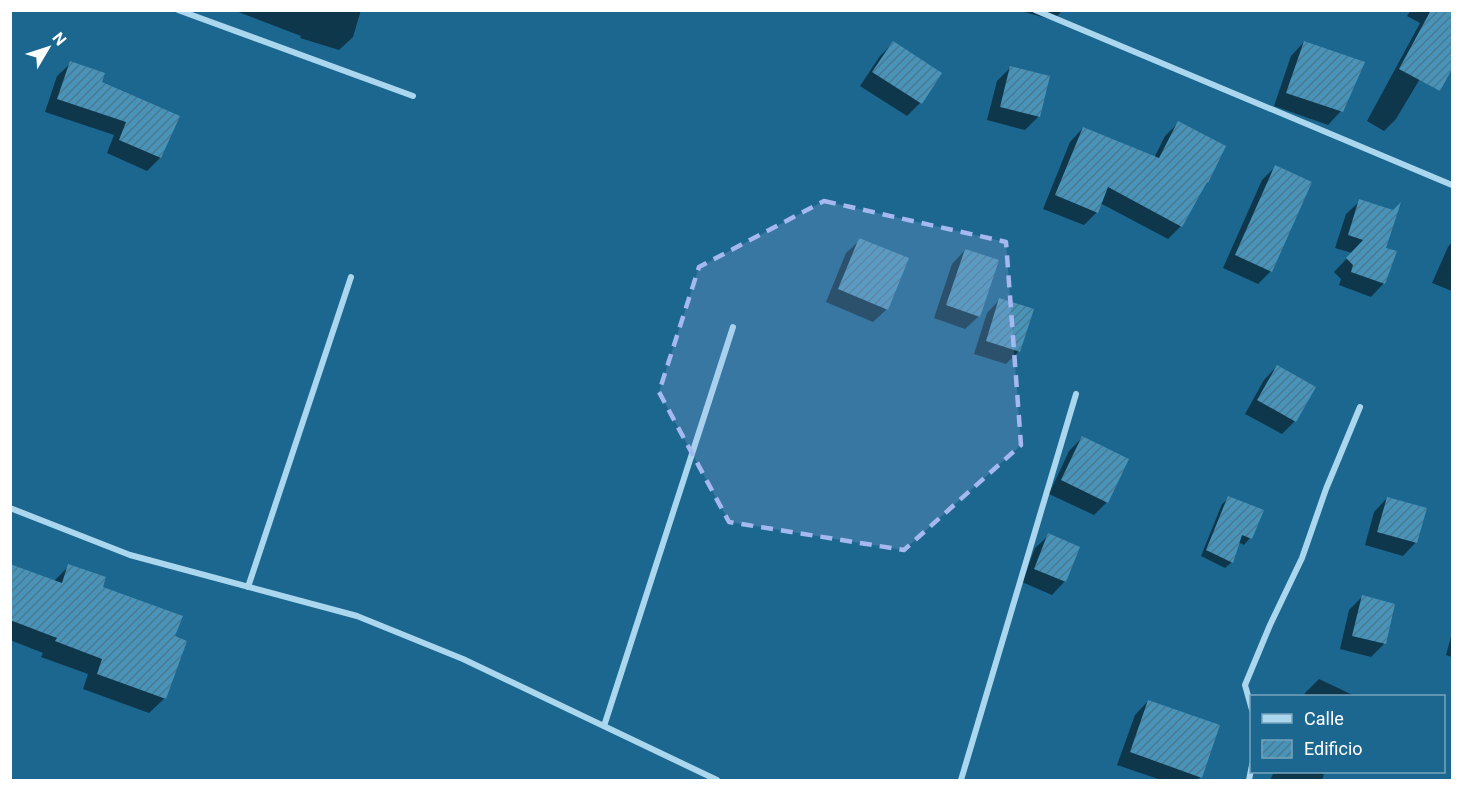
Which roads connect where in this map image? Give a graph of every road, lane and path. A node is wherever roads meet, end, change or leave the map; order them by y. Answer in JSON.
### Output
{"nodes":[{"id":1,"x":178,"y":10,"type":"edge"},
{"id":2,"x":1035,"y":10,"type":"edge"},
{"id":3,"x":413,"y":96,"type":"dead end"},
{"id":4,"x":1452,"y":185,"type":"edge"},
{"id":5,"x":351,"y":277,"type":"dead end"},
{"id":6,"x":733,"y":327,"type":"dead end"},
{"id":7,"x":1076,"y":394,"type":"dead end"},
{"id":8,"x":1360,"y":407,"type":"dead end"},
{"id":9,"x":10,"y":508,"type":"edge"},
{"id":10,"x":248,"y":587,"type":"junction"},
{"id":11,"x":1250,"y":706,"type":"edge"},
{"id":12,"x":604,"y":726,"type":"junction"},
{"id":13,"x":717,"y":780,"type":"edge"},
{"id":14,"x":961,"y":780,"type":"edge"}],
"edges":[{"from":1,"to":3,"type":"street"},
{"from":2,"to":4,"type":"street"},
{"from":5,"to":10,"type":"street"},
{"from":6,"to":12,"type":"street"},
{"from":7,"to":14,"type":"street"},
{"from":8,"to":11,"type":"street"},
{"from":9,"to":10,"type":"street"},
{"from":10,"to":12,"type":"street"},
{"from":12,"to":13,"type":"street"}]}
